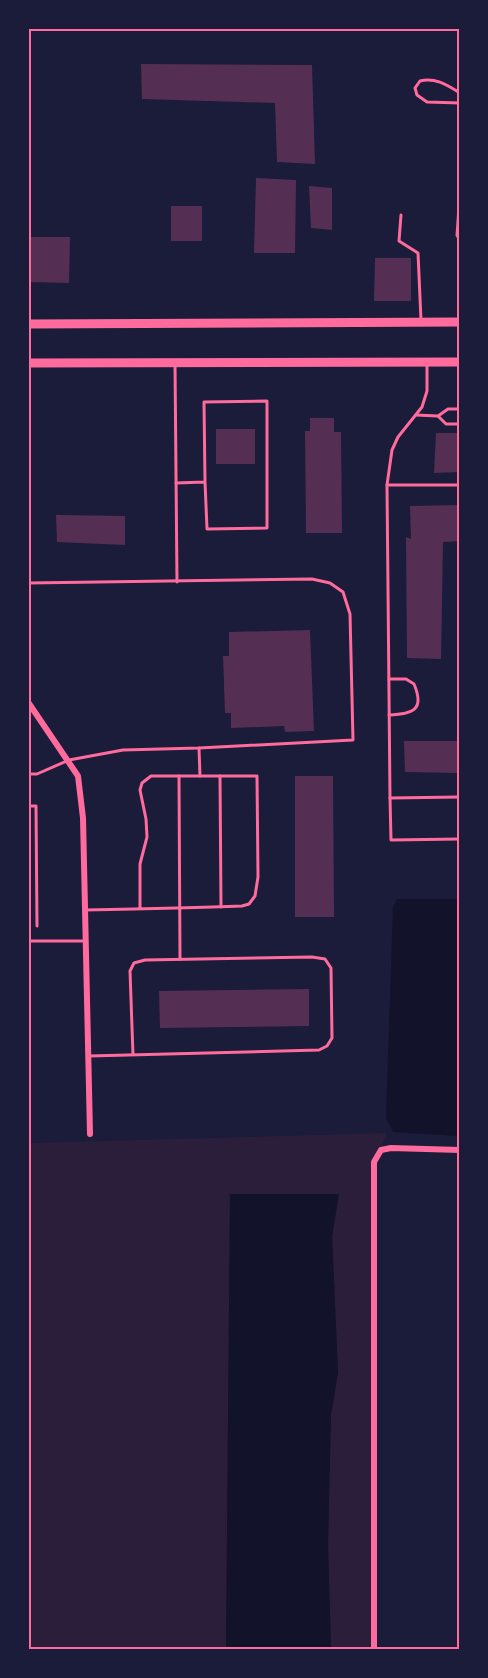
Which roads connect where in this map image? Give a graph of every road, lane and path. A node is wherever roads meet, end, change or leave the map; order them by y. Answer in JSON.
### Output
{"nodes":[{"id":1,"x":459,"y":93,"type":"edge"},
{"id":2,"x":459,"y":103,"type":"edge"},
{"id":3,"x":459,"y":193,"type":"edge"},
{"id":4,"x":401,"y":215,"type":"dead end"},
{"id":5,"x":459,"y":241,"type":"edge"},
{"id":6,"x":421,"y":322,"type":"junction"},
{"id":7,"x":459,"y":322,"type":"edge"},
{"id":8,"x":28,"y":324,"type":"edge"},
{"id":9,"x":428,"y":362,"type":"junction"},
{"id":10,"x":459,"y":362,"type":"edge"},
{"id":11,"x":28,"y":363,"type":"edge"},
{"id":12,"x":175,"y":363,"type":"junction"},
{"id":13,"x":459,"y":409,"type":"edge"},
{"id":14,"x":416,"y":415,"type":"junction"},
{"id":15,"x":438,"y":416,"type":"junction"},
{"id":16,"x":459,"y":424,"type":"edge"},
{"id":17,"x":205,"y":482,"type":"junction"},
{"id":18,"x":176,"y":483,"type":"junction"},
{"id":19,"x":387,"y":485,"type":"junction"},
{"id":20,"x":459,"y":485,"type":"edge"},
{"id":21,"x":177,"y":582,"type":"junction"},
{"id":22,"x":28,"y":583,"type":"edge"},
{"id":23,"x":388,"y":679,"type":"junction"},
{"id":24,"x":28,"y":702,"type":"edge"},
{"id":25,"x":389,"y":714,"type":"junction"},
{"id":26,"x":199,"y":748,"type":"junction"},
{"id":27,"x":69,"y":760,"type":"junction"},
{"id":28,"x":28,"y":774,"type":"edge"},
{"id":29,"x":179,"y":776,"type":"junction"},
{"id":30,"x":200,"y":776,"type":"junction"},
{"id":31,"x":220,"y":776,"type":"junction"},
{"id":32,"x":459,"y":797,"type":"edge"},
{"id":33,"x":390,"y":798,"type":"junction"},
{"id":34,"x":28,"y":806,"type":"edge"},
{"id":35,"x":459,"y":839,"type":"edge"},
{"id":36,"x":221,"y":907,"type":"junction"},
{"id":37,"x":180,"y":908,"type":"junction"},
{"id":38,"x":85,"y":909,"type":"junction"},
{"id":39,"x":140,"y":909,"type":"junction"},
{"id":40,"x":37,"y":926,"type":"dead end"},
{"id":41,"x":28,"y":941,"type":"edge"},
{"id":42,"x":86,"y":941,"type":"junction"},
{"id":43,"x":180,"y":959,"type":"junction"},
{"id":44,"x":133,"y":1055,"type":"junction"},
{"id":45,"x":89,"y":1056,"type":"junction"},
{"id":46,"x":90,"y":1134,"type":"dead end"},
{"id":47,"x":459,"y":1150,"type":"edge"},
{"id":48,"x":374,"y":1650,"type":"edge"}],
"edges":[{"from":1,"to":2,"type":"lane"},
{"from":3,"to":5,"type":"lane"},
{"from":4,"to":6,"type":"lane"},
{"from":6,"to":7,"type":"main road"},
{"from":6,"to":8,"type":"main road"},
{"from":9,"to":10,"type":"main road"},
{"from":9,"to":12,"type":"main road"},
{"from":9,"to":14,"type":"lane"},
{"from":11,"to":12,"type":"main road"},
{"from":12,"to":18,"type":"lane"},
{"from":13,"to":15,"type":"lane"},
{"from":14,"to":15,"type":"lane"},
{"from":14,"to":19,"type":"lane"},
{"from":15,"to":16,"type":"lane"},
{"from":17,"to":17,"type":"lane"},
{"from":17,"to":18,"type":"lane"},
{"from":18,"to":21,"type":"lane"},
{"from":19,"to":20,"type":"lane"},
{"from":19,"to":23,"type":"lane"},
{"from":21,"to":22,"type":"lane"},
{"from":21,"to":26,"type":"lane"},
{"from":23,"to":25,"type":"lane"},
{"from":23,"to":25,"type":"lane"},
{"from":24,"to":27,"type":"street"},
{"from":25,"to":33,"type":"lane"},
{"from":26,"to":27,"type":"lane"},
{"from":26,"to":30,"type":"lane"},
{"from":27,"to":28,"type":"lane"},
{"from":27,"to":38,"type":"street"},
{"from":29,"to":30,"type":"lane"},
{"from":29,"to":37,"type":"lane"},
{"from":29,"to":39,"type":"lane"},
{"from":30,"to":31,"type":"lane"},
{"from":31,"to":36,"type":"lane"},
{"from":31,"to":36,"type":"lane"},
{"from":32,"to":33,"type":"lane"},
{"from":33,"to":35,"type":"lane"},
{"from":34,"to":40,"type":"lane"},
{"from":36,"to":37,"type":"lane"},
{"from":37,"to":39,"type":"lane"},
{"from":37,"to":43,"type":"lane"},
{"from":38,"to":39,"type":"lane"},
{"from":38,"to":42,"type":"street"},
{"from":41,"to":42,"type":"lane"},
{"from":42,"to":45,"type":"street"},
{"from":43,"to":44,"type":"lane"},
{"from":43,"to":44,"type":"lane"},
{"from":44,"to":45,"type":"lane"},
{"from":45,"to":46,"type":"street"},
{"from":47,"to":48,"type":"street"}]}
